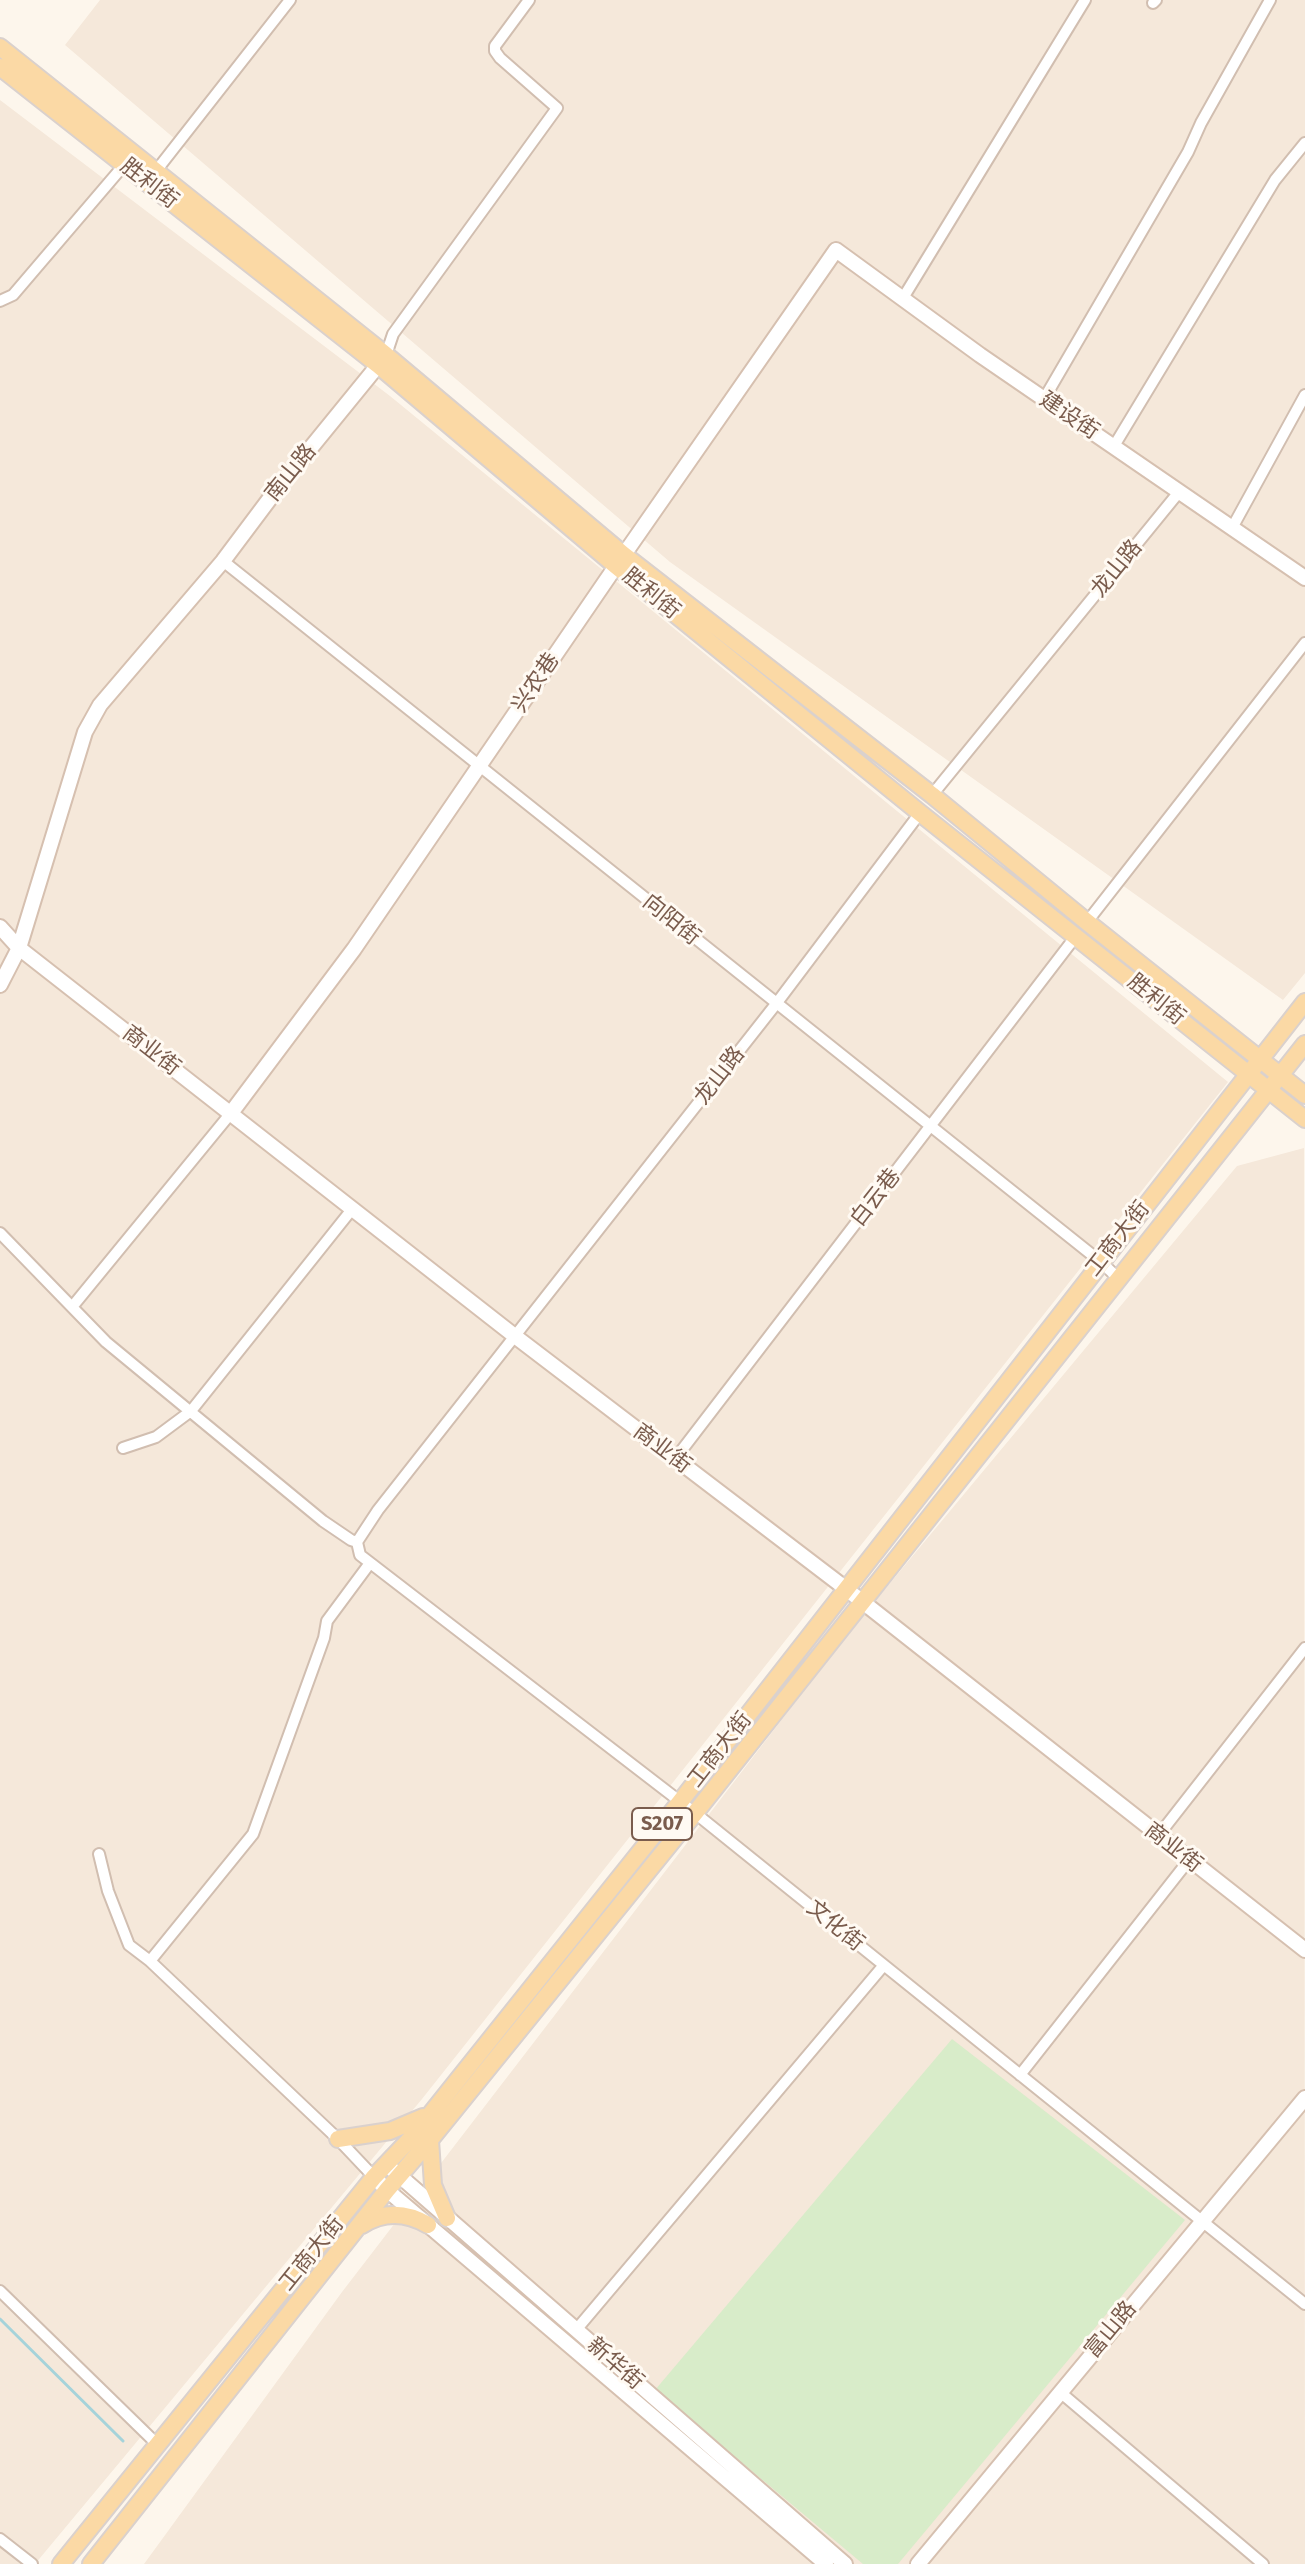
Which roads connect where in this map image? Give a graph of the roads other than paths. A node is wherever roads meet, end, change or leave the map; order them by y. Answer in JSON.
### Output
{"nodes":[{"id":1,"x":290,"y":0,"type":"edge"},
{"id":2,"x":529,"y":0,"type":"edge"},
{"id":3,"x":1085,"y":0,"type":"edge"},
{"id":4,"x":1270,"y":0,"type":"edge"},
{"id":5,"x":0,"y":47,"type":"edge"},
{"id":6,"x":0,"y":67,"type":"edge"},
{"id":7,"x":1305,"y":143,"type":"edge"},
{"id":8,"x":124,"y":165,"type":"junction"},
{"id":9,"x":156,"y":171,"type":"junction"},
{"id":10,"x":836,"y":250,"type":"joint"},
{"id":11,"x":903,"y":298,"type":"junction"},
{"id":12,"x":0,"y":301,"type":"edge"},
{"id":13,"x":382,"y":360,"type":"junction"},
{"id":14,"x":1305,"y":395,"type":"edge"},
{"id":15,"x":1044,"y":399,"type":"junction"},
{"id":16,"x":1114,"y":446,"type":"junction"},
{"id":17,"x":1179,"y":492,"type":"junction"},
{"id":18,"x":1232,"y":528,"type":"junction"},
{"id":19,"x":620,"y":560,"type":"junction"},
{"id":20,"x":223,"y":561,"type":"junction"},
{"id":21,"x":1305,"y":578,"type":"edge"},
{"id":22,"x":1305,"y":643,"type":"edge"},
{"id":23,"x":480,"y":767,"type":"junction"},
{"id":24,"x":932,"y":795,"type":"junction"},
{"id":25,"x":920,"y":813,"type":"junction"},
{"id":26,"x":1087,"y":922,"type":"junction"},
{"id":27,"x":0,"y":927,"type":"edge"},
{"id":28,"x":1076,"y":936,"type":"junction"},
{"id":29,"x":19,"y":948,"type":"junction"},
{"id":30,"x":0,"y":985,"type":"edge"},
{"id":31,"x":1305,"y":1002,"type":"edge"},
{"id":32,"x":776,"y":1004,"type":"junction"},
{"id":33,"x":1305,"y":1044,"type":"edge"},
{"id":34,"x":1260,"y":1058,"type":"junction"},
{"id":35,"x":1248,"y":1073,"type":"junction"},
{"id":36,"x":1280,"y":1075,"type":"junction"},
{"id":37,"x":1268,"y":1090,"type":"junction"},
{"id":38,"x":1305,"y":1095,"type":"edge"},
{"id":39,"x":231,"y":1113,"type":"junction"},
{"id":40,"x":1305,"y":1119,"type":"edge"},
{"id":41,"x":931,"y":1128,"type":"junction"},
{"id":42,"x":353,"y":1208,"type":"junction"},
{"id":43,"x":0,"y":1233,"type":"edge"},
{"id":44,"x":1101,"y":1262,"type":"junction"},
{"id":45,"x":1119,"y":1279,"type":"junction"},
{"id":46,"x":72,"y":1307,"type":"junction"},
{"id":47,"x":516,"y":1337,"type":"junction"},
{"id":48,"x":191,"y":1411,"type":"junction"},
{"id":49,"x":123,"y":1448,"type":"dead end"},
{"id":50,"x":675,"y":1459,"type":"junction"},
{"id":51,"x":357,"y":1542,"type":"junction"},
{"id":52,"x":370,"y":1563,"type":"junction"},
{"id":53,"x":845,"y":1588,"type":"junction"},
{"id":54,"x":862,"y":1602,"type":"junction"},
{"id":55,"x":1305,"y":1648,"type":"edge"},
{"id":56,"x":680,"y":1802,"type":"junction"},
{"id":57,"x":695,"y":1813,"type":"junction"},
{"id":58,"x":1158,"y":1836,"type":"junction"},
{"id":59,"x":99,"y":1854,"type":"dead end"},
{"id":60,"x":1189,"y":1860,"type":"junction"},
{"id":61,"x":1305,"y":1950,"type":"edge"},
{"id":62,"x":150,"y":1961,"type":"junction"},
{"id":63,"x":884,"y":1965,"type":"junction"},
{"id":64,"x":1020,"y":2075,"type":"junction"},
{"id":65,"x":1305,"y":2098,"type":"edge"},
{"id":66,"x":432,"y":2112,"type":"junction"},
{"id":67,"x":338,"y":2139,"type":"junction"},
{"id":68,"x":430,"y":2140,"type":"junction"},
{"id":69,"x":386,"y":2172,"type":"junction"},
{"id":70,"x":387,"y":2190,"type":"junction"},
{"id":71,"x":447,"y":2218,"type":"junction"},
{"id":72,"x":1202,"y":2220,"type":"junction"},
{"id":73,"x":428,"y":2225,"type":"junction"},
{"id":74,"x":354,"y":2231,"type":"junction"},
{"id":75,"x":0,"y":2291,"type":"edge"},
{"id":76,"x":1305,"y":2304,"type":"edge"},
{"id":77,"x":576,"y":2330,"type":"junction"},
{"id":78,"x":1060,"y":2392,"type":"junction"},
{"id":79,"x":159,"y":2446,"type":"junction"},
{"id":80,"x":0,"y":2539,"type":"edge"},
{"id":81,"x":32,"y":2564,"type":"edge"},
{"id":82,"x":61,"y":2564,"type":"edge"},
{"id":83,"x":91,"y":2564,"type":"edge"},
{"id":84,"x":826,"y":2564,"type":"edge"},
{"id":85,"x":845,"y":2564,"type":"edge"},
{"id":86,"x":918,"y":2564,"type":"edge"},
{"id":87,"x":1263,"y":2564,"type":"edge"}],
"edges":[{"from":1,"to":9,"type":"street"},
{"from":2,"to":13,"type":"street","name":"南山路"},
{"from":3,"to":11,"type":"street"},
{"from":4,"to":15,"type":"street"},
{"from":5,"to":9,"type":"main road","name":"胜利街"},
{"from":6,"to":8,"type":"main road","name":"胜利街"},
{"from":7,"to":16,"type":"street"},
{"from":8,"to":12,"type":"street"},
{"from":8,"to":13,"type":"main road","name":"胜利街"},
{"from":9,"to":13,"type":"main road","name":"胜利街"},
{"from":10,"to":11,"type":"street","name":"建设街"},
{"from":10,"to":19,"type":"street","name":"兴农巷"},
{"from":11,"to":15,"type":"street","name":"建设街"},
{"from":13,"to":19,"type":"main road","name":"胜利街"},
{"from":13,"to":20,"type":"street","name":"南山路"},
{"from":14,"to":18,"type":"street"},
{"from":15,"to":16,"type":"street","name":"建设街"},
{"from":16,"to":17,"type":"street","name":"建设街"},
{"from":17,"to":18,"type":"street","name":"建设街"},
{"from":17,"to":24,"type":"street","name":"龙山路"},
{"from":18,"to":21,"type":"street","name":"建设街"},
{"from":19,"to":23,"type":"street","name":"兴农巷"},
{"from":19,"to":24,"type":"main road","name":"胜利街"},
{"from":19,"to":25,"type":"main road","name":"胜利街"},
{"from":20,"to":23,"type":"street","name":"向阳街"},
{"from":20,"to":29,"type":"street","name":"南山路"},
{"from":22,"to":26,"type":"street"},
{"from":23,"to":32,"type":"street","name":"向阳街"},
{"from":23,"to":39,"type":"street","name":"兴农巷"},
{"from":24,"to":26,"type":"main road","name":"胜利街"},
{"from":25,"to":28,"type":"main road","name":"胜利街"},
{"from":25,"to":32,"type":"street","name":"龙山路"},
{"from":26,"to":34,"type":"main road","name":"胜利街"},
{"from":27,"to":29,"type":"street","name":"商业街"},
{"from":28,"to":35,"type":"main road","name":"胜利街"},
{"from":28,"to":41,"type":"street","name":"白云巷"},
{"from":29,"to":30,"type":"street","name":"南山路"},
{"from":29,"to":39,"type":"street","name":"商业街"},
{"from":31,"to":34,"type":"main road","name":"工商大街","number":"S207"},
{"from":32,"to":41,"type":"street","name":"向阳街"},
{"from":32,"to":47,"type":"street","name":"龙山路"},
{"from":33,"to":36,"type":"main road","name":"工商大街","number":"S207"},
{"from":34,"to":35,"type":"main road","name":"工商大街","number":"S207"},
{"from":34,"to":36,"type":"main road","name":"胜利街"},
{"from":35,"to":37,"type":"main road","name":"胜利街"},
{"from":35,"to":44,"type":"main road","name":"工商大街","number":"S207"},
{"from":36,"to":37,"type":"main road","name":"工商大街","number":"S207"},
{"from":36,"to":38,"type":"main road","name":"胜利街"},
{"from":37,"to":40,"type":"main road","name":"胜利街"},
{"from":37,"to":45,"type":"main road","name":"工商大街","number":"S207"},
{"from":39,"to":42,"type":"street","name":"商业街"},
{"from":39,"to":46,"type":"street"},
{"from":41,"to":44,"type":"street","name":"向阳街"},
{"from":41,"to":50,"type":"street","name":"白云巷"},
{"from":42,"to":47,"type":"street","name":"商业街"},
{"from":42,"to":48,"type":"street"},
{"from":43,"to":46,"type":"street"},
{"from":44,"to":45,"type":"street","name":"向阳街"},
{"from":44,"to":53,"type":"main road","name":"工商大街","number":"S207"},
{"from":45,"to":54,"type":"main road","name":"工商大街","number":"S207"},
{"from":46,"to":48,"type":"street"},
{"from":47,"to":50,"type":"street","name":"商业街"},
{"from":47,"to":51,"type":"street","name":"龙山路"},
{"from":48,"to":49,"type":"street"},
{"from":48,"to":51,"type":"street"},
{"from":50,"to":53,"type":"street","name":"商业街"},
{"from":51,"to":52,"type":"street","name":"文化街"},
{"from":52,"to":56,"type":"street","name":"文化街"},
{"from":52,"to":62,"type":"street"},
{"from":53,"to":54,"type":"street","name":"商业街"},
{"from":53,"to":56,"type":"main road","name":"工商大街","number":"S207"},
{"from":54,"to":57,"type":"main road","name":"工商大街","number":"S207"},
{"from":54,"to":58,"type":"street","name":"商业街"},
{"from":55,"to":58,"type":"street"},
{"from":56,"to":57,"type":"street","name":"文化街"},
{"from":56,"to":66,"type":"main road","name":"工商大街","number":"S207"},
{"from":57,"to":63,"type":"street","name":"文化街"},
{"from":57,"to":68,"type":"main road","name":"工商大街","number":"S207"},
{"from":58,"to":60,"type":"street","name":"商业街"},
{"from":59,"to":62,"type":"street"},
{"from":60,"to":61,"type":"street","name":"商业街"},
{"from":60,"to":64,"type":"street"},
{"from":62,"to":67,"type":"street"},
{"from":63,"to":64,"type":"street","name":"文化街"},
{"from":63,"to":77,"type":"street"},
{"from":64,"to":72,"type":"street","name":"文化街"},
{"from":65,"to":72,"type":"street","name":"富山路"},
{"from":66,"to":67,"type":"main road"},
{"from":66,"to":69,"type":"main road","name":"工商大街","number":"S207"},
{"from":67,"to":69,"type":"street"},
{"from":68,"to":69,"type":"main road","name":"工商大街","number":"S207"},
{"from":68,"to":71,"type":"main road"},
{"from":69,"to":70,"type":"main road","name":"工商大街","number":"S207"},
{"from":69,"to":71,"type":"street","name":"新华街"},
{"from":69,"to":79,"type":"main road","name":"工商大街","number":"S207"},
{"from":70,"to":73,"type":"street","name":"新华街"},
{"from":70,"to":74,"type":"main road","name":"工商大街","number":"S207"},
{"from":71,"to":77,"type":"street","name":"新华街"},
{"from":72,"to":76,"type":"street","name":"文化街"},
{"from":72,"to":78,"type":"street","name":"富山路"},
{"from":73,"to":74,"type":"main road"},
{"from":73,"to":84,"type":"street","name":"新华街"},
{"from":74,"to":83,"type":"main road","name":"工商大街","number":"S207"},
{"from":75,"to":79,"type":"street"},
{"from":77,"to":85,"type":"street","name":"新华街"},
{"from":78,"to":86,"type":"street","name":"富山路"},
{"from":78,"to":87,"type":"street"},
{"from":79,"to":82,"type":"main road","name":"工商大街","number":"S207"},
{"from":80,"to":81,"type":"street"}]}
